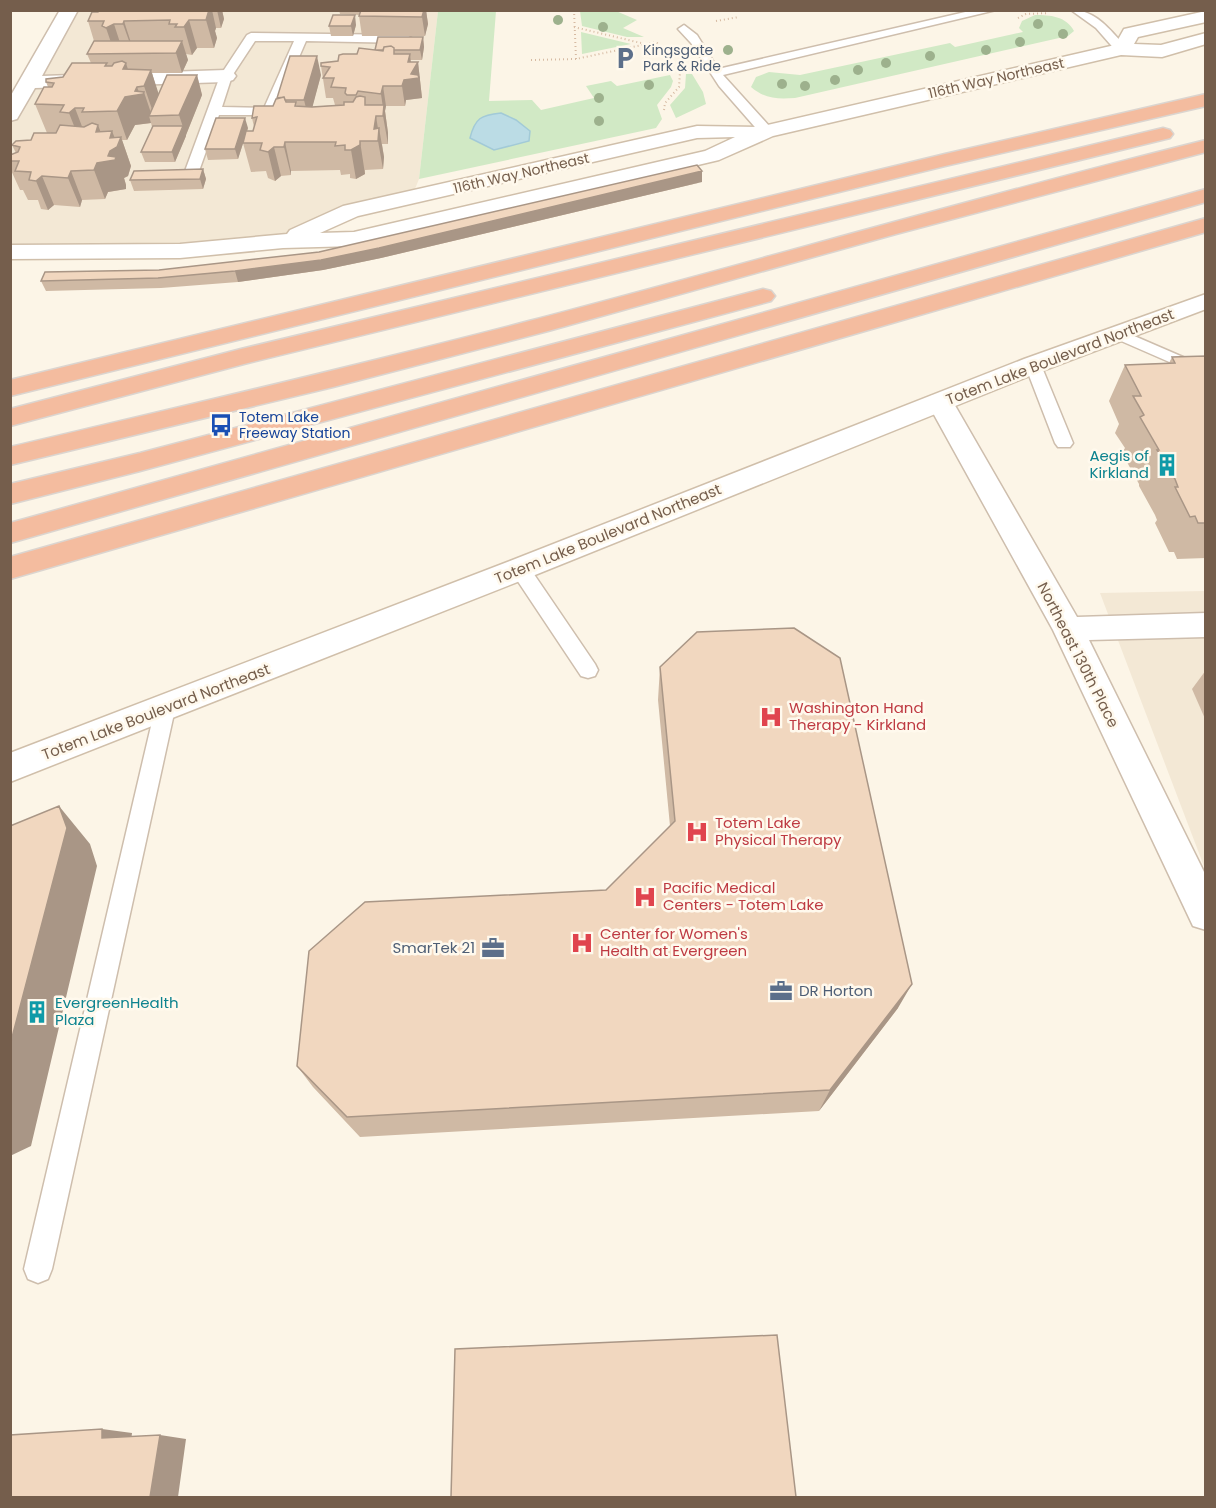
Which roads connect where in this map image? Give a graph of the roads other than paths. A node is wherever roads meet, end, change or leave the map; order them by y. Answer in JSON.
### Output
{"nodes":[{"id":1,"x":69,"y":10,"type":"edge"},
{"id":2,"x":991,"y":10,"type":"edge"},
{"id":3,"x":1076,"y":10,"type":"edge"},
{"id":4,"x":1206,"y":16,"type":"edge"},
{"id":5,"x":684,"y":29,"type":"dead end"},
{"id":6,"x":301,"y":38,"type":"junction"},
{"id":7,"x":1206,"y":38,"type":"edge"},
{"id":8,"x":417,"y":39,"type":"edge"},
{"id":9,"x":1121,"y":49,"type":"junction"},
{"id":10,"x":715,"y":73,"type":"junction"},
{"id":11,"x":226,"y":76,"type":"junction"},
{"id":12,"x":29,"y":82,"type":"junction"},
{"id":13,"x":1206,"y":100,"type":"edge"},
{"id":14,"x":214,"y":111,"type":"junction"},
{"id":15,"x":10,"y":115,"type":"edge"},
{"id":16,"x":1206,"y":124,"type":"edge"},
{"id":17,"x":766,"y":131,"type":"junction"},
{"id":18,"x":1206,"y":146,"type":"edge"},
{"id":19,"x":192,"y":171,"type":"edge"},
{"id":20,"x":1206,"y":178,"type":"edge"},
{"id":21,"x":1206,"y":195,"type":"edge"},
{"id":22,"x":1206,"y":225,"type":"edge"},
{"id":23,"x":10,"y":252,"type":"edge"},
{"id":24,"x":807,"y":285,"type":"dead end"},
{"id":25,"x":784,"y":291,"type":"dead end"},
{"id":26,"x":1206,"y":301,"type":"edge"},
{"id":27,"x":1118,"y":334,"type":"junction"},
{"id":28,"x":1033,"y":365,"type":"junction"},
{"id":29,"x":1206,"y":373,"type":"edge"},
{"id":30,"x":10,"y":388,"type":"edge"},
{"id":31,"x":940,"y":402,"type":"junction"},
{"id":32,"x":10,"y":418,"type":"edge"},
{"id":33,"x":1064,"y":443,"type":"dead end"},
{"id":34,"x":10,"y":456,"type":"edge"},
{"id":35,"x":10,"y":494,"type":"edge"},
{"id":36,"x":10,"y":533,"type":"edge"},
{"id":37,"x":10,"y":568,"type":"edge"},
{"id":38,"x":520,"y":569,"type":"junction"},
{"id":39,"x":1206,"y":625,"type":"edge"},
{"id":40,"x":1068,"y":629,"type":"junction"},
{"id":41,"x":588,"y":670,"type":"dead end"},
{"id":42,"x":165,"y":709,"type":"junction"},
{"id":43,"x":10,"y":768,"type":"edge"},
{"id":44,"x":1206,"y":914,"type":"edge"},
{"id":45,"x":38,"y":1269,"type":"dead end"}],
"edges":[{"from":1,"to":12,"type":"street"},
{"from":2,"to":10,"type":"lane"},
{"from":3,"to":9,"type":"lane"},
{"from":4,"to":9,"type":"street","name":"116th Way Northeast"},
{"from":5,"to":10,"type":"lane"},
{"from":6,"to":8,"type":"lane"},
{"from":6,"to":11,"type":"lane"},
{"from":6,"to":14,"type":"lane"},
{"from":7,"to":9,"type":"street","name":"116th Way Northeast"},
{"from":9,"to":17,"type":"street","name":"116th Way Northeast"},
{"from":10,"to":17,"type":"lane"},
{"from":11,"to":12,"type":"street"},
{"from":11,"to":14,"type":"lane"},
{"from":12,"to":15,"type":"street"},
{"from":13,"to":30,"type":"highway"},
{"from":14,"to":19,"type":"lane"},
{"from":16,"to":32,"type":"highway"},
{"from":17,"to":23,"type":"street","name":"116th Way Northeast"},
{"from":18,"to":34,"type":"highway"},
{"from":20,"to":24,"type":"highway"},
{"from":21,"to":36,"type":"highway"},
{"from":22,"to":37,"type":"highway"},
{"from":25,"to":35,"type":"highway"},
{"from":26,"to":27,"type":"street","name":"Totem Lake Boulevard Northeast"},
{"from":27,"to":28,"type":"street","name":"Totem Lake Boulevard Northeast"},
{"from":27,"to":29,"type":"lane"},
{"from":28,"to":31,"type":"street","name":"Totem Lake Boulevard Northeast"},
{"from":28,"to":33,"type":"lane"},
{"from":31,"to":38,"type":"street","name":"Totem Lake Boulevard Northeast"},
{"from":31,"to":40,"type":"street","name":"Northeast 130th Place"},
{"from":38,"to":41,"type":"lane"},
{"from":38,"to":42,"type":"street","name":"Totem Lake Boulevard Northeast"},
{"from":39,"to":40,"type":"street"},
{"from":40,"to":44,"type":"street","name":"Northeast 130th Place"},
{"from":42,"to":43,"type":"street","name":"Totem Lake Boulevard Northeast"},
{"from":42,"to":45,"type":"lane"}]}
